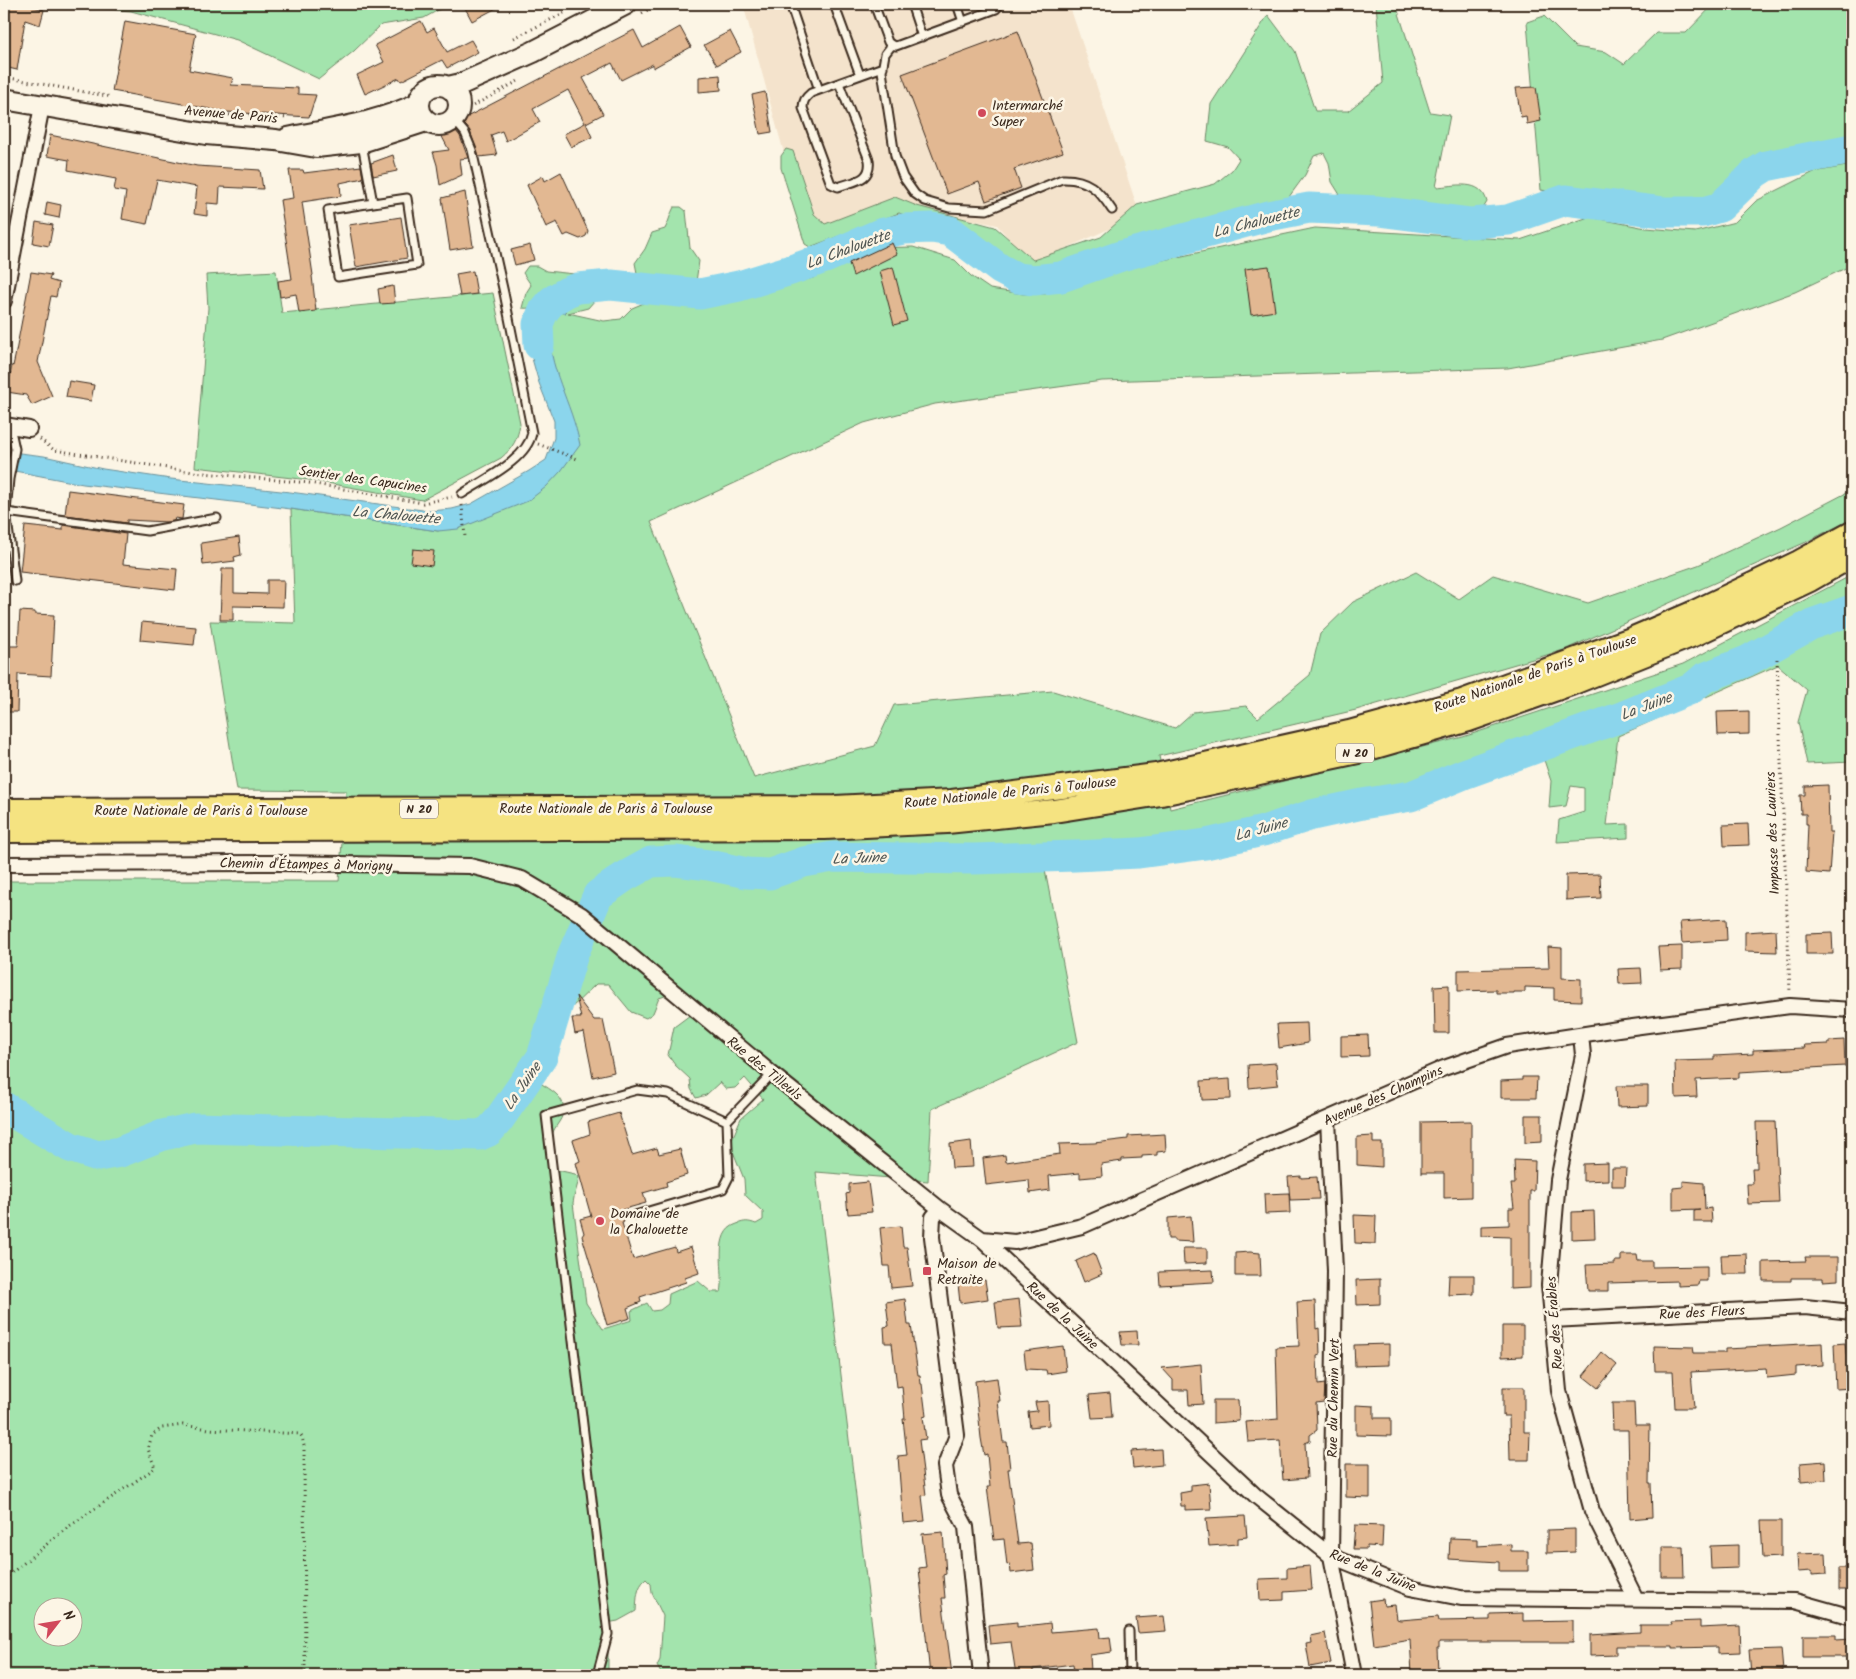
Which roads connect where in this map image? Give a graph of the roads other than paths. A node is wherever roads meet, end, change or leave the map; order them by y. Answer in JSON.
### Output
{"nodes":[{"id":1,"x":626,"y":4,"type":"edge"},
{"id":2,"x":790,"y":4,"type":"edge"},
{"id":3,"x":834,"y":4,"type":"edge"},
{"id":4,"x":874,"y":4,"type":"edge"},
{"id":5,"x":912,"y":4,"type":"edge"},
{"id":6,"x":957,"y":4,"type":"edge"},
{"id":7,"x":1000,"y":4,"type":"edge"},
{"id":8,"x":963,"y":22,"type":"junction"},
{"id":9,"x":922,"y":37,"type":"junction"},
{"id":10,"x":892,"y":45,"type":"junction"},
{"id":11,"x":533,"y":52,"type":"junction"},
{"id":12,"x":883,"y":67,"type":"junction"},
{"id":13,"x":860,"y":75,"type":"junction"},
{"id":14,"x":839,"y":83,"type":"junction"},
{"id":15,"x":448,"y":87,"type":"junction"},
{"id":16,"x":819,"y":90,"type":"junction"},
{"id":17,"x":4,"y":99,"type":"edge"},
{"id":18,"x":42,"y":106,"type":"junction"},
{"id":19,"x":423,"y":112,"type":"junction"},
{"id":20,"x":457,"y":112,"type":"junction"},
{"id":21,"x":369,"y":122,"type":"junction"},
{"id":22,"x":276,"y":140,"type":"junction"},
{"id":23,"x":361,"y":142,"type":"junction"},
{"id":24,"x":373,"y":203,"type":"junction"},
{"id":25,"x":1112,"y":210,"type":"dead end"},
{"id":26,"x":4,"y":301,"type":"edge"},
{"id":27,"x":7,"y":425,"type":"edge"},
{"id":28,"x":29,"y":429,"type":"road end"},
{"id":29,"x":462,"y":494,"type":"road end"},
{"id":30,"x":6,"y":512,"type":"junction"},
{"id":31,"x":217,"y":518,"type":"dead end"},
{"id":32,"x":1852,"y":533,"type":"edge"},
{"id":33,"x":1852,"y":556,"type":"edge"},
{"id":34,"x":15,"y":582,"type":"dead end"},
{"id":35,"x":4,"y":810,"type":"edge"},
{"id":36,"x":4,"y":831,"type":"edge"},
{"id":37,"x":4,"y":864,"type":"edge"},
{"id":38,"x":593,"y":925,"type":"joint"},
{"id":39,"x":1852,"y":1010,"type":"edge"},
{"id":40,"x":1581,"y":1036,"type":"junction"},
{"id":41,"x":772,"y":1074,"type":"junction"},
{"id":42,"x":1328,"y":1119,"type":"junction"},
{"id":43,"x":728,"y":1120,"type":"junction"},
{"id":44,"x":940,"y":1209,"type":"junction"},
{"id":45,"x":635,"y":1215,"type":"dead end"},
{"id":46,"x":982,"y":1239,"type":"junction"},
{"id":47,"x":1852,"y":1312,"type":"edge"},
{"id":48,"x":1552,"y":1320,"type":"junction"},
{"id":49,"x":1330,"y":1556,"type":"junction"},
{"id":50,"x":1636,"y":1599,"type":"junction"},
{"id":51,"x":1852,"y":1617,"type":"edge"},
{"id":52,"x":1130,"y":1631,"type":"dead end"},
{"id":53,"x":597,"y":1675,"type":"edge"},
{"id":54,"x":981,"y":1675,"type":"edge"},
{"id":55,"x":1130,"y":1675,"type":"edge"},
{"id":56,"x":1354,"y":1675,"type":"edge"}],
"edges":[{"from":1,"to":11,"type":"main road"},
{"from":2,"to":16,"type":"lane"},
{"from":3,"to":13,"type":"lane"},
{"from":4,"to":10,"type":"lane"},
{"from":5,"to":9,"type":"lane"},
{"from":6,"to":8,"type":"lane"},
{"from":7,"to":8,"type":"lane"},
{"from":8,"to":9,"type":"lane"},
{"from":9,"to":10,"type":"lane"},
{"from":10,"to":12,"type":"lane"},
{"from":11,"to":15,"type":"main road"},
{"from":11,"to":20,"type":"main road"},
{"from":12,"to":13,"type":"lane"},
{"from":12,"to":25,"type":"lane"},
{"from":13,"to":14,"type":"lane"},
{"from":14,"to":16,"type":"lane"},
{"from":14,"to":16,"type":"lane"},
{"from":15,"to":19,"type":"main road"},
{"from":15,"to":20,"type":"main road"},
{"from":17,"to":18,"type":"main road","name":"Avenue de Paris"},
{"from":18,"to":22,"type":"main road","name":"Avenue de Paris"},
{"from":18,"to":26,"type":"street"},
{"from":19,"to":20,"type":"main road"},
{"from":19,"to":21,"type":"main road","name":"Avenue de Paris"},
{"from":19,"to":23,"type":"main road","name":"Avenue de Paris"},
{"from":20,"to":29,"type":"lane"},
{"from":21,"to":22,"type":"main road","name":"Avenue de Paris"},
{"from":21,"to":23,"type":"main road"},
{"from":22,"to":23,"type":"main road","name":"Avenue de Paris"},
{"from":23,"to":24,"type":"lane"},
{"from":24,"to":24,"type":"lane"},
{"from":27,"to":28,"type":"street"},
{"from":27,"to":30,"type":"lane"},
{"from":30,"to":31,"type":"lane"},
{"from":30,"to":34,"type":"lane"},
{"from":32,"to":35,"type":"main road","name":"Route Nationale de Paris à Toulouse","number":"N 20"},
{"from":33,"to":36,"type":"main road","name":"Route Nationale de Paris à Toulouse","number":"N 20"},
{"from":37,"to":38,"type":"street","name":"Chemin d'Étampes à Morigny"},
{"from":38,"to":41,"type":"street","name":"Rue des Tilleuls"},
{"from":39,"to":40,"type":"street","name":"Avenue des Champins"},
{"from":40,"to":42,"type":"street","name":"Avenue des Champins"},
{"from":40,"to":48,"type":"street","name":"Rue des Érables"},
{"from":41,"to":43,"type":"lane"},
{"from":41,"to":44,"type":"street","name":"Rue des Tilleuls"},
{"from":42,"to":46,"type":"street","name":"Avenue des Champins"},
{"from":42,"to":49,"type":"street","name":"Rue du Chemin Vert"},
{"from":43,"to":45,"type":"lane"},
{"from":43,"to":53,"type":"lane"},
{"from":44,"to":46,"type":"street"},
{"from":44,"to":54,"type":"street"},
{"from":46,"to":49,"type":"street","name":"Rue de la Juine"},
{"from":47,"to":48,"type":"street","name":"Rue des Fleurs"},
{"from":48,"to":50,"type":"street","name":"Rue des Érables"},
{"from":49,"to":50,"type":"street","name":"Rue de la Juine"},
{"from":49,"to":56,"type":"street","name":"Rue du Chemin Vert"},
{"from":50,"to":51,"type":"street","name":"Rue de la Juine"},
{"from":52,"to":55,"type":"lane"}]}
